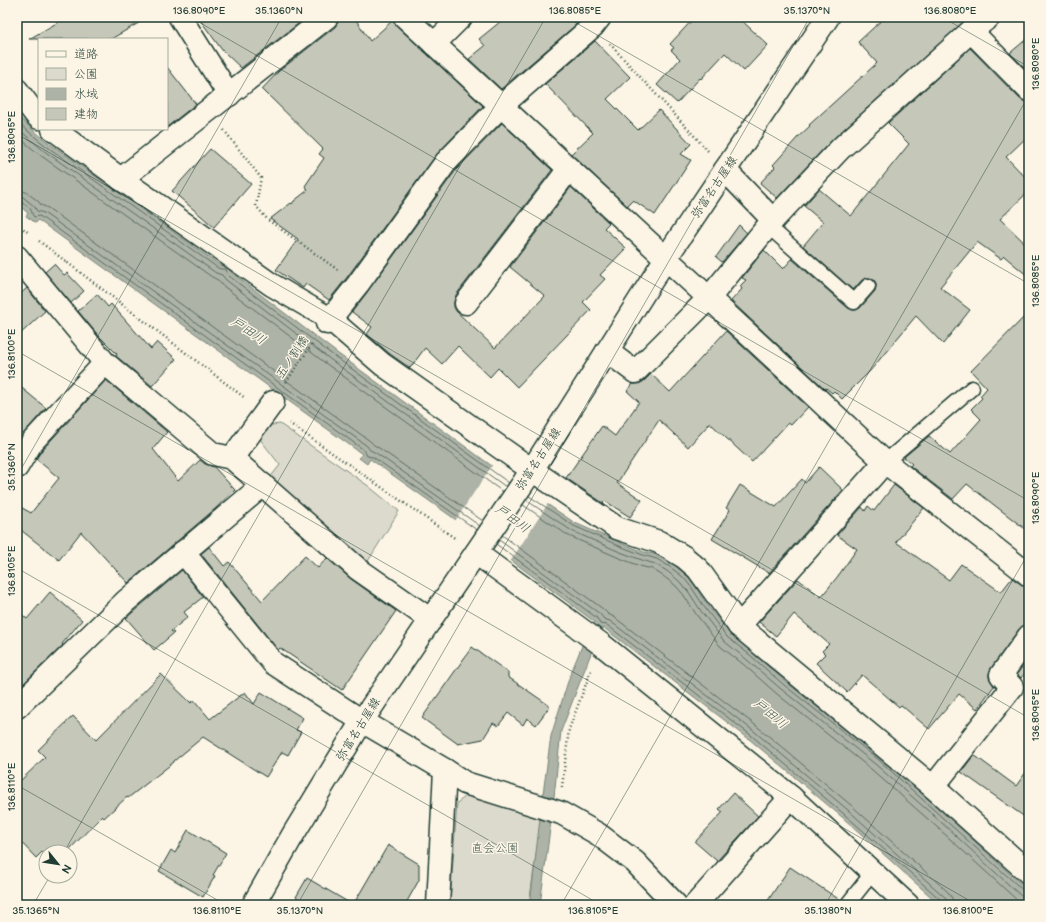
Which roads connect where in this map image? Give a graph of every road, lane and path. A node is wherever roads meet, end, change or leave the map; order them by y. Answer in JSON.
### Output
{"nodes":[{"id":1,"x":180,"y":17,"type":"edge"},
{"id":2,"x":327,"y":17,"type":"edge"},
{"id":3,"x":405,"y":17,"type":"edge"},
{"id":4,"x":461,"y":17,"type":"edge"},
{"id":5,"x":828,"y":17,"type":"edge"},
{"id":6,"x":989,"y":17,"type":"edge"},
{"id":7,"x":597,"y":21,"type":"edge"},
{"id":8,"x":971,"y":31,"type":"junction"},
{"id":9,"x":434,"y":44,"type":"junction"},
{"id":10,"x":17,"y":90,"type":"edge"},
{"id":11,"x":1029,"y":90,"type":"edge"},
{"id":12,"x":229,"y":95,"type":"junction"},
{"id":13,"x":501,"y":106,"type":"junction"},
{"id":14,"x":209,"y":110,"type":"junction"},
{"id":15,"x":38,"y":117,"type":"edge"},
{"id":16,"x":55,"y":130,"type":"edge"},
{"id":17,"x":569,"y":169,"type":"junction"},
{"id":18,"x":725,"y":170,"type":"junction"},
{"id":19,"x":121,"y":180,"type":"junction"},
{"id":20,"x":770,"y":223,"type":"junction"},
{"id":21,"x":17,"y":224,"type":"edge"},
{"id":22,"x":29,"y":234,"type":"dead end"},
{"id":23,"x":36,"y":238,"type":"dead end"},
{"id":24,"x":17,"y":257,"type":"edge"},
{"id":25,"x":666,"y":258,"type":"junction"},
{"id":26,"x":358,"y":284,"type":"junction"},
{"id":27,"x":868,"y":286,"type":"dead end"},
{"id":28,"x":709,"y":298,"type":"junction"},
{"id":29,"x":466,"y":303,"type":"dead end"},
{"id":30,"x":329,"y":321,"type":"junction"},
{"id":31,"x":607,"y":351,"type":"junction"},
{"id":32,"x":105,"y":363,"type":"junction"},
{"id":33,"x":972,"y":388,"type":"dead end"},
{"id":34,"x":271,"y":405,"type":"junction"},
{"id":35,"x":232,"y":458,"type":"junction"},
{"id":36,"x":885,"y":462,"type":"junction"},
{"id":37,"x":17,"y":467,"type":"edge"},
{"id":38,"x":530,"y":473,"type":"junction"},
{"id":39,"x":263,"y":485,"type":"junction"},
{"id":40,"x":477,"y":551,"type":"junction"},
{"id":41,"x":184,"y":552,"type":"junction"},
{"id":42,"x":1029,"y":575,"type":"edge"},
{"id":43,"x":431,"y":620,"type":"junction"},
{"id":44,"x":739,"y":626,"type":"junction"},
{"id":45,"x":1029,"y":636,"type":"edge"},
{"id":46,"x":595,"y":639,"type":"junction"},
{"id":47,"x":17,"y":708,"type":"edge"},
{"id":48,"x":362,"y":721,"type":"junction"},
{"id":49,"x":445,"y":770,"type":"junction"},
{"id":50,"x":933,"y":787,"type":"junction"},
{"id":51,"x":791,"y":797,"type":"junction"},
{"id":52,"x":552,"y":811,"type":"junction"},
{"id":53,"x":873,"y":872,"type":"junction"},
{"id":54,"x":1029,"y":873,"type":"edge"},
{"id":55,"x":254,"y":905,"type":"edge"},
{"id":56,"x":438,"y":905,"type":"edge"},
{"id":57,"x":676,"y":905,"type":"edge"},
{"id":58,"x":695,"y":905,"type":"edge"},
{"id":59,"x":847,"y":905,"type":"edge"},
{"id":60,"x":908,"y":905,"type":"edge"}],
"edges":[{"from":1,"to":12,"type":"street"},
{"from":2,"to":12,"type":"street"},
{"from":3,"to":9,"type":"street"},
{"from":4,"to":9,"type":"street"},
{"from":5,"to":18,"type":"street","name":"弥富名古屋線"},
{"from":6,"to":8,"type":"street"},
{"from":7,"to":13,"type":"street"},
{"from":7,"to":18,"type":"path"},
{"from":8,"to":11,"type":"street"},
{"from":8,"to":20,"type":"street"},
{"from":9,"to":13,"type":"street"},
{"from":10,"to":15,"type":"street"},
{"from":12,"to":14,"type":"street"},
{"from":13,"to":17,"type":"street"},
{"from":13,"to":26,"type":"street"},
{"from":14,"to":19,"type":"street"},
{"from":14,"to":26,"type":"path"},
{"from":16,"to":19,"type":"street"},
{"from":17,"to":25,"type":"street"},
{"from":17,"to":29,"type":"street"},
{"from":18,"to":20,"type":"street"},
{"from":18,"to":25,"type":"street","name":"弥富名古屋線"},
{"from":19,"to":30,"type":"street"},
{"from":20,"to":27,"type":"lane"},
{"from":20,"to":28,"type":"street"},
{"from":21,"to":22,"type":"path"},
{"from":23,"to":34,"type":"path"},
{"from":24,"to":32,"type":"street"},
{"from":25,"to":28,"type":"street"},
{"from":25,"to":31,"type":"street","name":"弥富名古屋線"},
{"from":26,"to":30,"type":"street"},
{"from":28,"to":31,"type":"street"},
{"from":28,"to":36,"type":"street"},
{"from":30,"to":34,"type":"path","name":"五ノ割橋"},
{"from":30,"to":38,"type":"street"},
{"from":31,"to":38,"type":"street","name":"弥富名古屋線"},
{"from":32,"to":35,"type":"street"},
{"from":32,"to":37,"type":"street"},
{"from":33,"to":36,"type":"lane"},
{"from":34,"to":35,"type":"street"},
{"from":34,"to":40,"type":"path"},
{"from":35,"to":39,"type":"street"},
{"from":36,"to":42,"type":"street"},
{"from":36,"to":44,"type":"street"},
{"from":38,"to":40,"type":"street","name":"弥富名古屋線"},
{"from":38,"to":44,"type":"street"},
{"from":39,"to":41,"type":"street"},
{"from":39,"to":43,"type":"street"},
{"from":40,"to":43,"type":"street","name":"弥富名古屋線"},
{"from":40,"to":46,"type":"street"},
{"from":41,"to":47,"type":"street"},
{"from":41,"to":48,"type":"street"},
{"from":43,"to":48,"type":"street","name":"弥富名古屋線"},
{"from":44,"to":50,"type":"street"},
{"from":45,"to":50,"type":"street"},
{"from":46,"to":51,"type":"street"},
{"from":46,"to":52,"type":"path"},
{"from":48,"to":49,"type":"street"},
{"from":48,"to":55,"type":"street","name":"弥富名古屋線"},
{"from":49,"to":52,"type":"street"},
{"from":49,"to":56,"type":"street"},
{"from":50,"to":54,"type":"street"},
{"from":51,"to":53,"type":"street"},
{"from":51,"to":58,"type":"street"},
{"from":52,"to":57,"type":"street"},
{"from":53,"to":59,"type":"lane"},
{"from":53,"to":60,"type":"street"}]}
